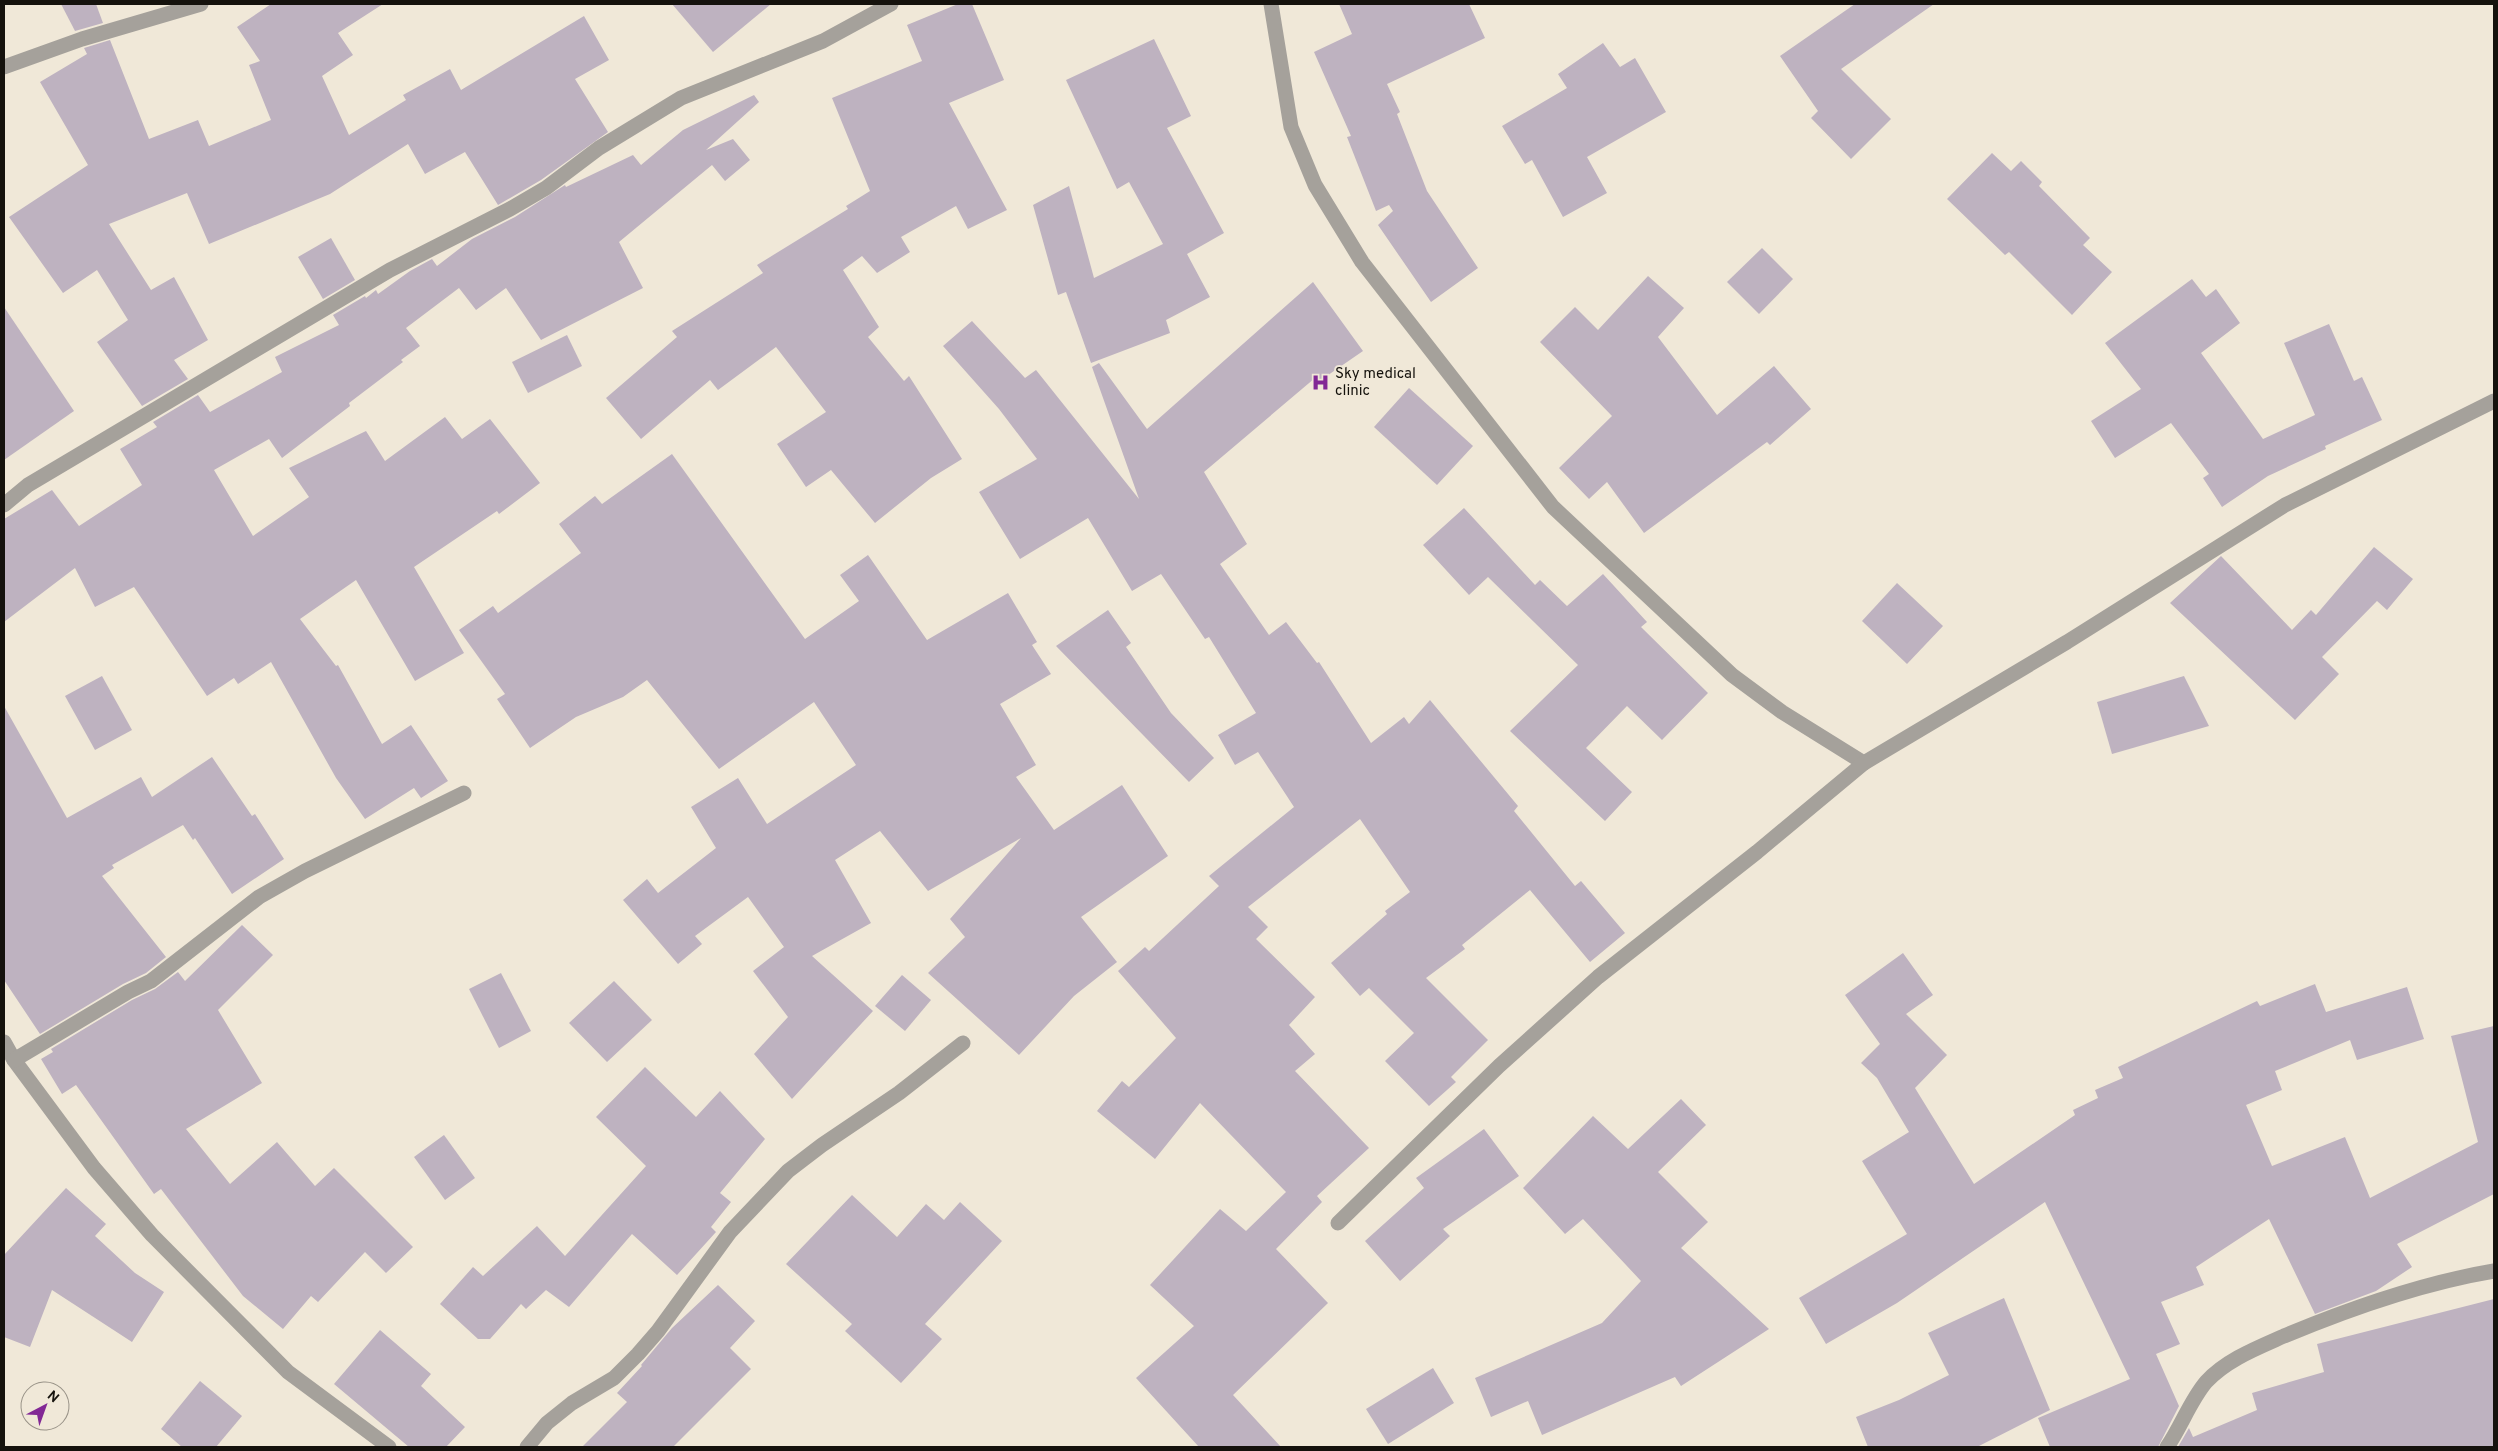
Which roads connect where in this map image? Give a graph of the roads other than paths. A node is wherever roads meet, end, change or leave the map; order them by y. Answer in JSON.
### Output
{"nodes":[{"id":1,"x":201,"y":4,"type":"edge"},
{"id":2,"x":892,"y":4,"type":"edge"},
{"id":3,"x":1271,"y":4,"type":"edge"},
{"id":4,"x":4,"y":67,"type":"edge"},
{"id":5,"x":2494,"y":401,"type":"edge"},
{"id":6,"x":4,"y":504,"type":"edge"},
{"id":7,"x":1864,"y":763,"type":"junction"},
{"id":8,"x":464,"y":793,"type":"dead end"},
{"id":9,"x":4,"y":1042,"type":"edge"},
{"id":10,"x":963,"y":1044,"type":"dead end"},
{"id":11,"x":14,"y":1060,"type":"junction"},
{"id":12,"x":1338,"y":1223,"type":"dead end"},
{"id":13,"x":2494,"y":1271,"type":"edge"},
{"id":14,"x":389,"y":1447,"type":"edge"},
{"id":15,"x":526,"y":1447,"type":"edge"},
{"id":16,"x":2167,"y":1447,"type":"edge"}],
"edges":[{"from":1,"to":4,"type":"street"},
{"from":2,"to":6,"type":"street"},
{"from":3,"to":7,"type":"street"},
{"from":5,"to":7,"type":"street"},
{"from":7,"to":12,"type":"street"},
{"from":8,"to":11,"type":"street"},
{"from":9,"to":11,"type":"street"},
{"from":10,"to":15,"type":"street"},
{"from":11,"to":14,"type":"street"},
{"from":13,"to":16,"type":"street"}]}
